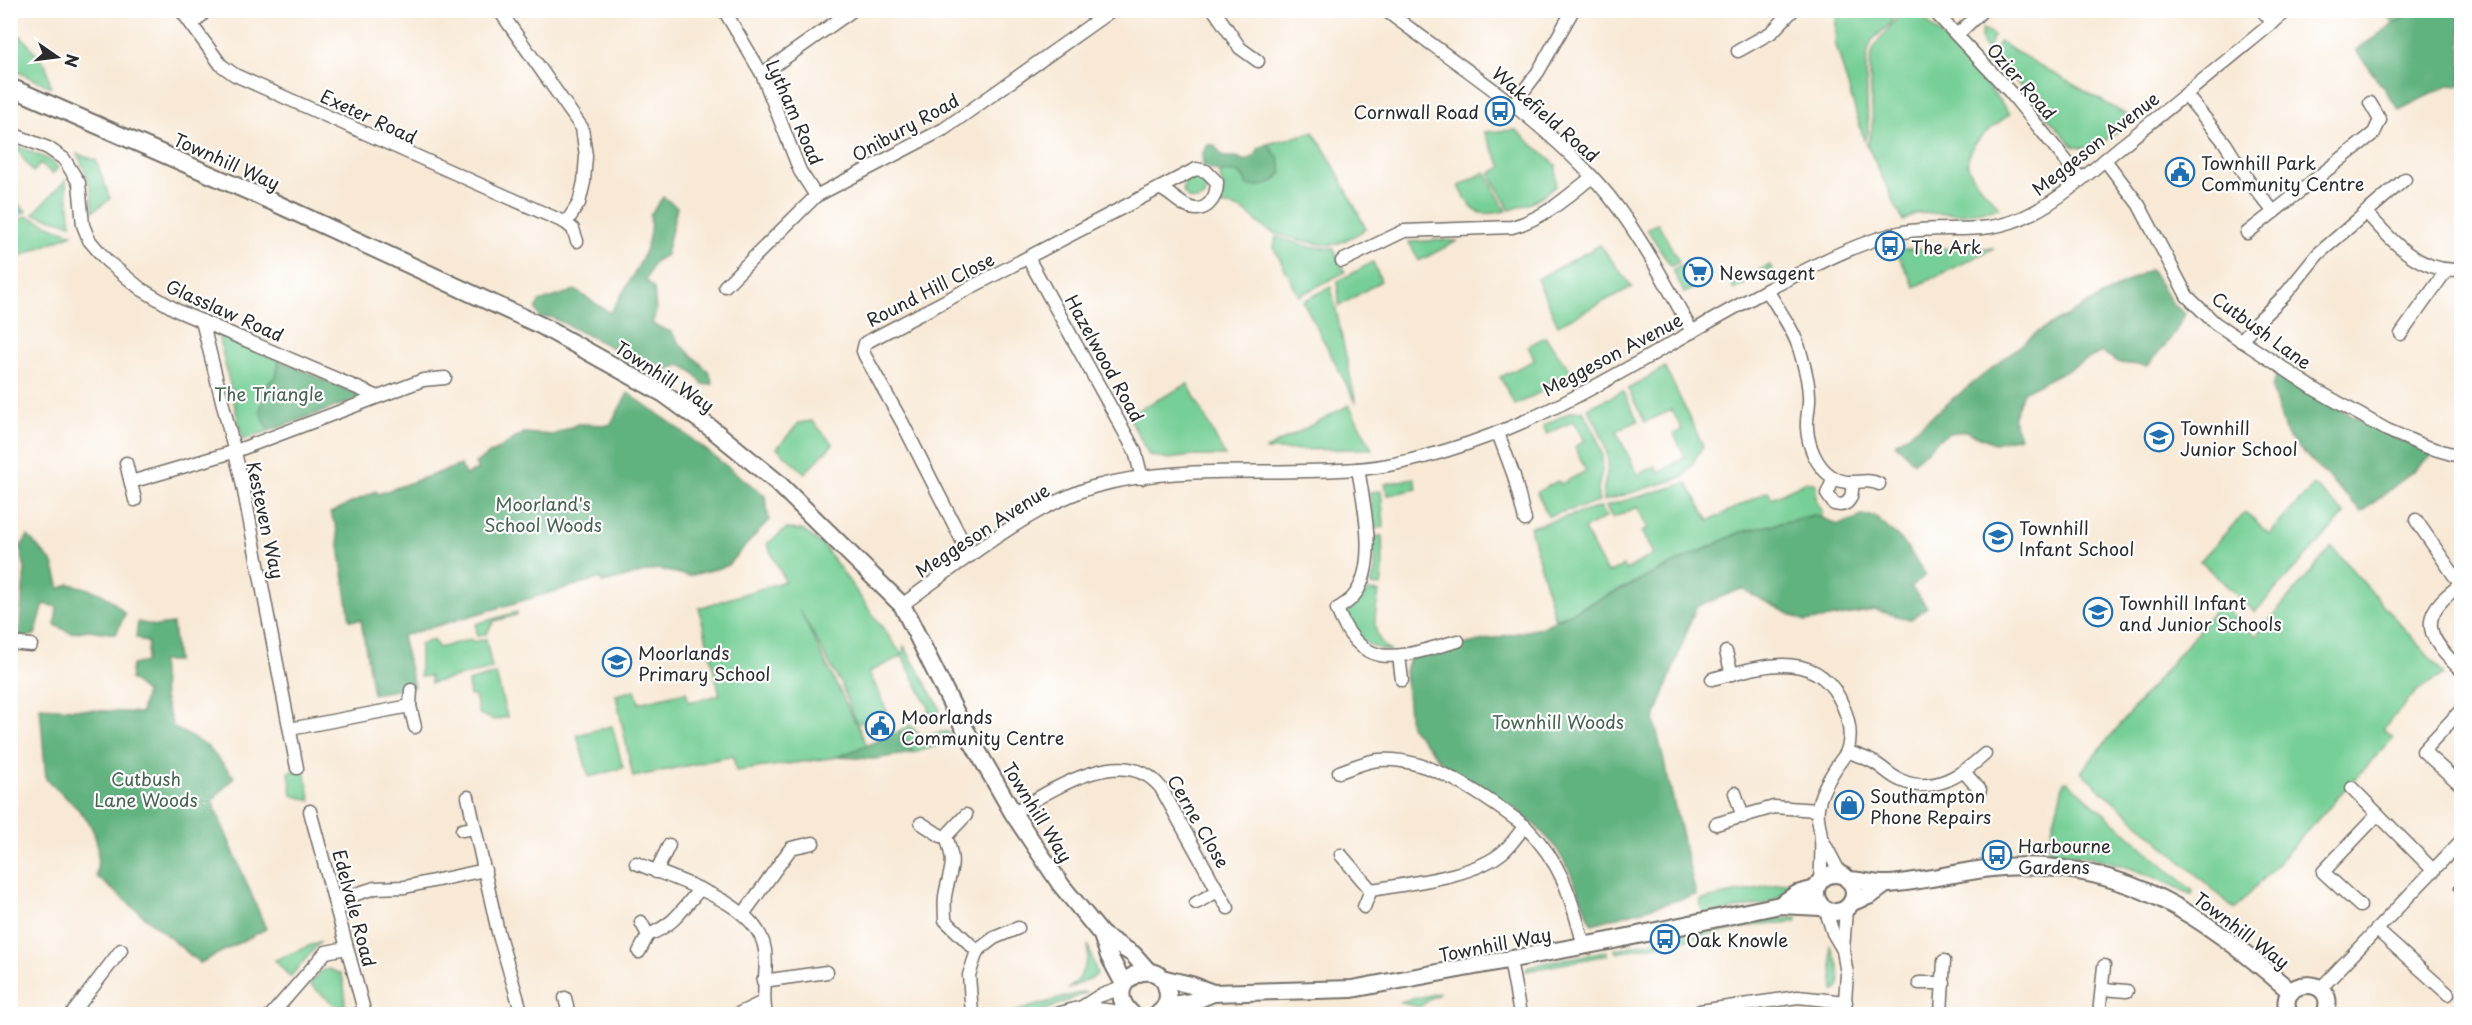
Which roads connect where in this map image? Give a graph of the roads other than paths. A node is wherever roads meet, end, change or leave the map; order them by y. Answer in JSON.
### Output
{"nodes":[{"id":1,"x":181,"y":10,"type":"edge"},
{"id":2,"x":207,"y":10,"type":"edge"},
{"id":3,"x":499,"y":10,"type":"edge"},
{"id":4,"x":724,"y":10,"type":"edge"},
{"id":5,"x":853,"y":10,"type":"edge"},
{"id":6,"x":1112,"y":10,"type":"edge"},
{"id":7,"x":1214,"y":10,"type":"edge"},
{"id":8,"x":1385,"y":10,"type":"edge"},
{"id":9,"x":1574,"y":10,"type":"edge"},
{"id":10,"x":1793,"y":10,"type":"edge"},
{"id":11,"x":1933,"y":10,"type":"edge"},
{"id":12,"x":1983,"y":10,"type":"edge"},
{"id":13,"x":2262,"y":10,"type":"edge"},
{"id":14,"x":2288,"y":10,"type":"edge"},
{"id":15,"x":2273,"y":23,"type":"junction"},
{"id":16,"x":192,"y":26,"type":"junction"},
{"id":17,"x":1957,"y":34,"type":"junction"},
{"id":18,"x":1738,"y":51,"type":"dead end"},
{"id":19,"x":1258,"y":61,"type":"dead end"},
{"id":20,"x":762,"y":74,"type":"junction"},
{"id":21,"x":10,"y":87,"type":"edge"},
{"id":22,"x":2186,"y":95,"type":"junction"},
{"id":23,"x":2370,"y":103,"type":"dead end"},
{"id":24,"x":1512,"y":105,"type":"junction"},
{"id":25,"x":10,"y":133,"type":"edge"},
{"id":26,"x":2105,"y":160,"type":"junction"},
{"id":27,"x":1592,"y":177,"type":"junction"},
{"id":28,"x":2081,"y":179,"type":"junction"},
{"id":29,"x":2405,"y":179,"type":"dead end"},
{"id":30,"x":1161,"y":189,"type":"dead end"},
{"id":31,"x":816,"y":196,"type":"junction"},
{"id":32,"x":2274,"y":212,"type":"junction"},
{"id":33,"x":2366,"y":212,"type":"junction"},
{"id":34,"x":566,"y":223,"type":"junction"},
{"id":35,"x":2247,"y":233,"type":"dead end"},
{"id":36,"x":577,"y":241,"type":"dead end"},
{"id":37,"x":1028,"y":258,"type":"junction"},
{"id":38,"x":1342,"y":261,"type":"dead end"},
{"id":39,"x":2462,"y":269,"type":"edge"},
{"id":40,"x":2446,"y":271,"type":"junction"},
{"id":41,"x":725,"y":286,"type":"dead end"},
{"id":42,"x":1767,"y":290,"type":"junction"},
{"id":43,"x":202,"y":321,"type":"junction"},
{"id":44,"x":1692,"y":332,"type":"junction"},
{"id":45,"x":2401,"y":334,"type":"dead end"},
{"id":46,"x":2241,"y":341,"type":"junction"},
{"id":47,"x":445,"y":378,"type":"dead end"},
{"id":48,"x":376,"y":396,"type":"junction"},
{"id":49,"x":1498,"y":433,"type":"junction"},
{"id":50,"x":233,"y":452,"type":"junction"},
{"id":51,"x":2462,"y":457,"type":"edge"},
{"id":52,"x":126,"y":463,"type":"dead end"},
{"id":53,"x":1358,"y":469,"type":"junction"},
{"id":54,"x":1142,"y":478,"type":"junction"},
{"id":55,"x":1833,"y":478,"type":"junction"},
{"id":56,"x":131,"y":482,"type":"junction"},
{"id":57,"x":1852,"y":484,"type":"junction"},
{"id":58,"x":1879,"y":484,"type":"dead end"},
{"id":59,"x":135,"y":500,"type":"dead end"},
{"id":60,"x":1525,"y":520,"type":"dead end"},
{"id":61,"x":2416,"y":520,"type":"dead end"},
{"id":62,"x":970,"y":556,"type":"junction"},
{"id":63,"x":2461,"y":584,"type":"edge"},
{"id":64,"x":902,"y":605,"type":"junction"},
{"id":65,"x":1458,"y":641,"type":"dead end"},
{"id":66,"x":10,"y":643,"type":"edge"},
{"id":67,"x":31,"y":645,"type":"dead end"},
{"id":68,"x":1726,"y":652,"type":"dead end"},
{"id":69,"x":1399,"y":656,"type":"junction"},
{"id":70,"x":2462,"y":671,"type":"edge"},
{"id":71,"x":1732,"y":674,"type":"junction"},
{"id":72,"x":1712,"y":679,"type":"dead end"},
{"id":73,"x":1402,"y":680,"type":"dead end"},
{"id":74,"x":411,"y":690,"type":"dead end"},
{"id":75,"x":410,"y":706,"type":"junction"},
{"id":76,"x":2462,"y":709,"type":"edge"},
{"id":77,"x":415,"y":727,"type":"dead end"},
{"id":78,"x":290,"y":729,"type":"junction"},
{"id":79,"x":1847,"y":751,"type":"junction"},
{"id":80,"x":1985,"y":754,"type":"dead end"},
{"id":81,"x":297,"y":768,"type":"dead end"},
{"id":82,"x":1339,"y":772,"type":"dead end"},
{"id":83,"x":1964,"y":772,"type":"junction"},
{"id":84,"x":2462,"y":786,"type":"edge"},
{"id":85,"x":2352,"y":788,"type":"dead end"},
{"id":86,"x":1980,"y":790,"type":"dead end"},
{"id":87,"x":1736,"y":793,"type":"dead end"},
{"id":88,"x":468,"y":797,"type":"dead end"},
{"id":89,"x":1817,"y":810,"type":"junction"},
{"id":90,"x":310,"y":811,"type":"dead end"},
{"id":91,"x":1012,"y":813,"type":"junction"},
{"id":92,"x":2378,"y":814,"type":"junction"},
{"id":93,"x":966,"y":816,"type":"dead end"},
{"id":94,"x":1743,"y":817,"type":"junction"},
{"id":95,"x":921,"y":824,"type":"dead end"},
{"id":96,"x":1716,"y":824,"type":"dead end"},
{"id":97,"x":1525,"y":826,"type":"junction"},
{"id":98,"x":946,"y":836,"type":"junction"},
{"id":99,"x":1821,"y":838,"type":"junction"},
{"id":100,"x":2462,"y":840,"type":"edge"},
{"id":101,"x":813,"y":843,"type":"dead end"},
{"id":102,"x":669,"y":845,"type":"dead end"},
{"id":103,"x":1341,"y":855,"type":"dead end"},
{"id":104,"x":636,"y":863,"type":"dead end"},
{"id":105,"x":485,"y":870,"type":"junction"},
{"id":106,"x":2434,"y":871,"type":"junction"},
{"id":107,"x":656,"y":872,"type":"junction"},
{"id":108,"x":1844,"y":877,"type":"junction"},
{"id":109,"x":1818,"y":884,"type":"junction"},
{"id":110,"x":1886,"y":884,"type":"junction"},
{"id":111,"x":699,"y":890,"type":"junction"},
{"id":112,"x":1371,"y":890,"type":"junction"},
{"id":113,"x":1218,"y":891,"type":"junction"},
{"id":114,"x":334,"y":901,"type":"junction"},
{"id":115,"x":1196,"y":903,"type":"dead end"},
{"id":116,"x":1780,"y":905,"type":"junction"},
{"id":117,"x":1849,"y":905,"type":"junction"},
{"id":118,"x":2360,"y":906,"type":"dead end"},
{"id":119,"x":1364,"y":907,"type":"dead end"},
{"id":120,"x":1228,"y":908,"type":"dead end"},
{"id":121,"x":1824,"y":909,"type":"junction"},
{"id":122,"x":744,"y":913,"type":"junction"},
{"id":123,"x":641,"y":922,"type":"dead end"},
{"id":124,"x":1018,"y":928,"type":"dead end"},
{"id":125,"x":2377,"y":930,"type":"junction"},
{"id":126,"x":648,"y":935,"type":"junction"},
{"id":127,"x":1102,"y":935,"type":"junction"},
{"id":128,"x":1584,"y":946,"type":"junction"},
{"id":129,"x":346,"y":948,"type":"junction"},
{"id":130,"x":121,"y":950,"type":"dead end"},
{"id":131,"x":1843,"y":950,"type":"junction"},
{"id":132,"x":977,"y":951,"type":"junction"},
{"id":133,"x":639,"y":952,"type":"dead end"},
{"id":134,"x":1510,"y":960,"type":"junction"},
{"id":135,"x":1944,"y":961,"type":"dead end"},
{"id":136,"x":2104,"y":966,"type":"dead end"},
{"id":137,"x":828,"y":972,"type":"dead end"},
{"id":138,"x":1155,"y":975,"type":"junction"},
{"id":139,"x":763,"y":981,"type":"junction"},
{"id":140,"x":1919,"y":983,"type":"dead end"},
{"id":141,"x":1944,"y":983,"type":"junction"},
{"id":142,"x":1123,"y":986,"type":"junction"},
{"id":143,"x":2102,"y":989,"type":"junction"},
{"id":144,"x":2320,"y":989,"type":"junction"},
{"id":145,"x":2127,"y":991,"type":"dead end"},
{"id":146,"x":2291,"y":992,"type":"junction"},
{"id":147,"x":1213,"y":993,"type":"junction"},
{"id":148,"x":2448,"y":994,"type":"dead end"},
{"id":149,"x":565,"y":998,"type":"dead end"},
{"id":150,"x":765,"y":1008,"type":"edge"},
{"id":151,"x":1082,"y":1008,"type":"junction"},
{"id":152,"x":1845,"y":1008,"type":"edge"},
{"id":153,"x":1162,"y":1011,"type":"edge"},
{"id":154,"x":1700,"y":1011,"type":"dead end"},
{"id":155,"x":72,"y":1014,"type":"edge"},
{"id":156,"x":272,"y":1014,"type":"edge"},
{"id":157,"x":365,"y":1014,"type":"edge"},
{"id":158,"x":522,"y":1014,"type":"edge"},
{"id":159,"x":569,"y":1014,"type":"edge"},
{"id":160,"x":738,"y":1014,"type":"edge"},
{"id":161,"x":972,"y":1014,"type":"edge"},
{"id":162,"x":1057,"y":1014,"type":"edge"},
{"id":163,"x":1131,"y":1014,"type":"edge"},
{"id":164,"x":1520,"y":1014,"type":"edge"},
{"id":165,"x":1941,"y":1014,"type":"edge"},
{"id":166,"x":2099,"y":1014,"type":"edge"},
{"id":167,"x":2289,"y":1014,"type":"edge"},
{"id":168,"x":2325,"y":1014,"type":"edge"}],
"edges":[{"from":1,"to":16,"type":"street","name":"Exeter Road"},
{"from":2,"to":16,"type":"street"},
{"from":3,"to":34,"type":"street"},
{"from":4,"to":20,"type":"street","name":"Lytham Road"},
{"from":5,"to":20,"type":"street"},
{"from":6,"to":31,"type":"street","name":"Onibury Road"},
{"from":7,"to":19,"type":"street"},
{"from":8,"to":24,"type":"street","name":"Wakefield Road"},
{"from":9,"to":24,"type":"street"},
{"from":10,"to":18,"type":"street"},
{"from":11,"to":17,"type":"street","name":"Ozier Road"},
{"from":12,"to":17,"type":"street"},
{"from":13,"to":15,"type":"street"},
{"from":14,"to":15,"type":"street","name":"Meggeson Avenue"},
{"from":15,"to":22,"type":"street","name":"Meggeson Avenue"},
{"from":16,"to":34,"type":"street","name":"Exeter Road"},
{"from":17,"to":28,"type":"street","name":"Ozier Road"},
{"from":20,"to":31,"type":"street","name":"Lytham Road"},
{"from":21,"to":64,"type":"street","name":"Townhill Way"},
{"from":22,"to":26,"type":"street","name":"Meggeson Avenue"},
{"from":22,"to":32,"type":"street"},
{"from":23,"to":32,"type":"street"},
{"from":24,"to":27,"type":"street","name":"Wakefield Road"},
{"from":25,"to":43,"type":"street","name":"Glasslaw Road"},
{"from":26,"to":28,"type":"street","name":"Meggeson Avenue"},
{"from":26,"to":46,"type":"street","name":"Cutbush Lane"},
{"from":27,"to":38,"type":"street"},
{"from":27,"to":44,"type":"street","name":"Wakefield Road"},
{"from":28,"to":42,"type":"street","name":"Meggeson Avenue"},
{"from":29,"to":33,"type":"street"},
{"from":30,"to":37,"type":"street","name":"Round Hill Close"},
{"from":31,"to":41,"type":"street","name":"Onibury Road"},
{"from":32,"to":35,"type":"street"},
{"from":33,"to":40,"type":"street"},
{"from":33,"to":46,"type":"street"},
{"from":34,"to":36,"type":"street"},
{"from":37,"to":54,"type":"street","name":"Hazelwood Road"},
{"from":37,"to":62,"type":"street","name":"Round Hill Close"},
{"from":39,"to":40,"type":"street"},
{"from":40,"to":45,"type":"street"},
{"from":42,"to":44,"type":"street","name":"Meggeson Avenue"},
{"from":42,"to":55,"type":"street"},
{"from":43,"to":48,"type":"street","name":"Glasslaw Road"},
{"from":43,"to":50,"type":"street","name":"Kesteven Way"},
{"from":44,"to":49,"type":"street","name":"Meggeson Avenue"},
{"from":46,"to":51,"type":"street","name":"Cutbush Lane"},
{"from":47,"to":48,"type":"street"},
{"from":48,"to":50,"type":"street"},
{"from":49,"to":53,"type":"street","name":"Meggeson Avenue"},
{"from":49,"to":60,"type":"street"},
{"from":50,"to":56,"type":"street"},
{"from":50,"to":78,"type":"street","name":"Kesteven Way"},
{"from":52,"to":56,"type":"street"},
{"from":53,"to":54,"type":"street","name":"Meggeson Avenue"},
{"from":53,"to":69,"type":"street"},
{"from":54,"to":62,"type":"street","name":"Meggeson Avenue"},
{"from":55,"to":57,"type":"street"},
{"from":55,"to":57,"type":"street"},
{"from":56,"to":59,"type":"street"},
{"from":57,"to":58,"type":"street"},
{"from":61,"to":63,"type":"street"},
{"from":62,"to":64,"type":"street","name":"Meggeson Avenue"},
{"from":63,"to":70,"type":"street"},
{"from":64,"to":91,"type":"street","name":"Townhill Way"},
{"from":65,"to":69,"type":"street"},
{"from":66,"to":67,"type":"street"},
{"from":68,"to":71,"type":"street"},
{"from":69,"to":73,"type":"street"},
{"from":71,"to":72,"type":"street"},
{"from":71,"to":79,"type":"street"},
{"from":74,"to":75,"type":"street"},
{"from":75,"to":77,"type":"street"},
{"from":75,"to":78,"type":"street"},
{"from":76,"to":84,"type":"street"},
{"from":78,"to":81,"type":"street","name":"Kesteven Way"},
{"from":79,"to":83,"type":"street"},
{"from":79,"to":89,"type":"street"},
{"from":80,"to":83,"type":"street"},
{"from":82,"to":97,"type":"street"},
{"from":83,"to":86,"type":"street"},
{"from":85,"to":92,"type":"street"},
{"from":87,"to":94,"type":"street"},
{"from":88,"to":105,"type":"street"},
{"from":89,"to":94,"type":"street"},
{"from":89,"to":99,"type":"street"},
{"from":90,"to":114,"type":"street","name":"Edelvale Road"},
{"from":91,"to":113,"type":"street","name":"Cerne Close"},
{"from":91,"to":127,"type":"street","name":"Townhill Way"},
{"from":92,"to":106,"type":"street"},
{"from":92,"to":118,"type":"street"},
{"from":93,"to":98,"type":"street"},
{"from":94,"to":96,"type":"street"},
{"from":95,"to":98,"type":"street"},
{"from":97,"to":112,"type":"street"},
{"from":97,"to":128,"type":"street"},
{"from":98,"to":132,"type":"street"},
{"from":99,"to":108,"type":"street"},
{"from":99,"to":109,"type":"street"},
{"from":100,"to":106,"type":"street"},
{"from":101,"to":122,"type":"street"},
{"from":102,"to":107,"type":"street"},
{"from":103,"to":112,"type":"street"},
{"from":104,"to":107,"type":"street"},
{"from":105,"to":114,"type":"street"},
{"from":105,"to":158,"type":"street"},
{"from":106,"to":125,"type":"street"},
{"from":107,"to":111,"type":"street"},
{"from":108,"to":109,"type":"street"},
{"from":108,"to":110,"type":"street","name":"Townhill Way"},
{"from":108,"to":117,"type":"street"},
{"from":109,"to":116,"type":"street","name":"Townhill Way"},
{"from":109,"to":121,"type":"street"},
{"from":110,"to":117,"type":"street","name":"Townhill Way"},
{"from":110,"to":146,"type":"street","name":"Townhill Way"},
{"from":111,"to":122,"type":"street"},
{"from":111,"to":126,"type":"street"},
{"from":112,"to":119,"type":"street"},
{"from":113,"to":115,"type":"street","name":"Cerne Close"},
{"from":113,"to":120,"type":"street","name":"Cerne Close"},
{"from":114,"to":129,"type":"street","name":"Edelvale Road"},
{"from":116,"to":121,"type":"street","name":"Townhill Way"},
{"from":116,"to":128,"type":"street","name":"Townhill Way"},
{"from":117,"to":121,"type":"street"},
{"from":117,"to":131,"type":"street"},
{"from":121,"to":131,"type":"street"},
{"from":122,"to":139,"type":"street"},
{"from":123,"to":126,"type":"street"},
{"from":124,"to":132,"type":"street"},
{"from":125,"to":144,"type":"street"},
{"from":125,"to":148,"type":"street"},
{"from":126,"to":133,"type":"street"},
{"from":127,"to":138,"type":"street","name":"Townhill Way"},
{"from":127,"to":142,"type":"street","name":"Townhill Way"},
{"from":128,"to":134,"type":"street","name":"Townhill Way"},
{"from":129,"to":156,"type":"street"},
{"from":129,"to":157,"type":"street","name":"Edelvale Road"},
{"from":130,"to":155,"type":"street"},
{"from":131,"to":152,"type":"street"},
{"from":132,"to":161,"type":"street"},
{"from":134,"to":147,"type":"street","name":"Townhill Way"},
{"from":134,"to":164,"type":"street"},
{"from":135,"to":141,"type":"street"},
{"from":136,"to":143,"type":"street"},
{"from":137,"to":139,"type":"street"},
{"from":138,"to":142,"type":"street"},
{"from":138,"to":147,"type":"street","name":"Townhill Way"},
{"from":138,"to":153,"type":"street"},
{"from":139,"to":150,"type":"street"},
{"from":140,"to":141,"type":"street"},
{"from":141,"to":165,"type":"street"},
{"from":142,"to":151,"type":"street"},
{"from":142,"to":163,"type":"street","name":"Townhill Way"},
{"from":143,"to":145,"type":"street"},
{"from":143,"to":166,"type":"street"},
{"from":144,"to":146,"type":"street"},
{"from":144,"to":168,"type":"street"},
{"from":146,"to":167,"type":"street"},
{"from":147,"to":153,"type":"street","name":"Townhill Way"},
{"from":149,"to":159,"type":"street"},
{"from":150,"to":160,"type":"street"},
{"from":151,"to":162,"type":"street"},
{"from":151,"to":163,"type":"street"},
{"from":152,"to":154,"type":"street"}]}
